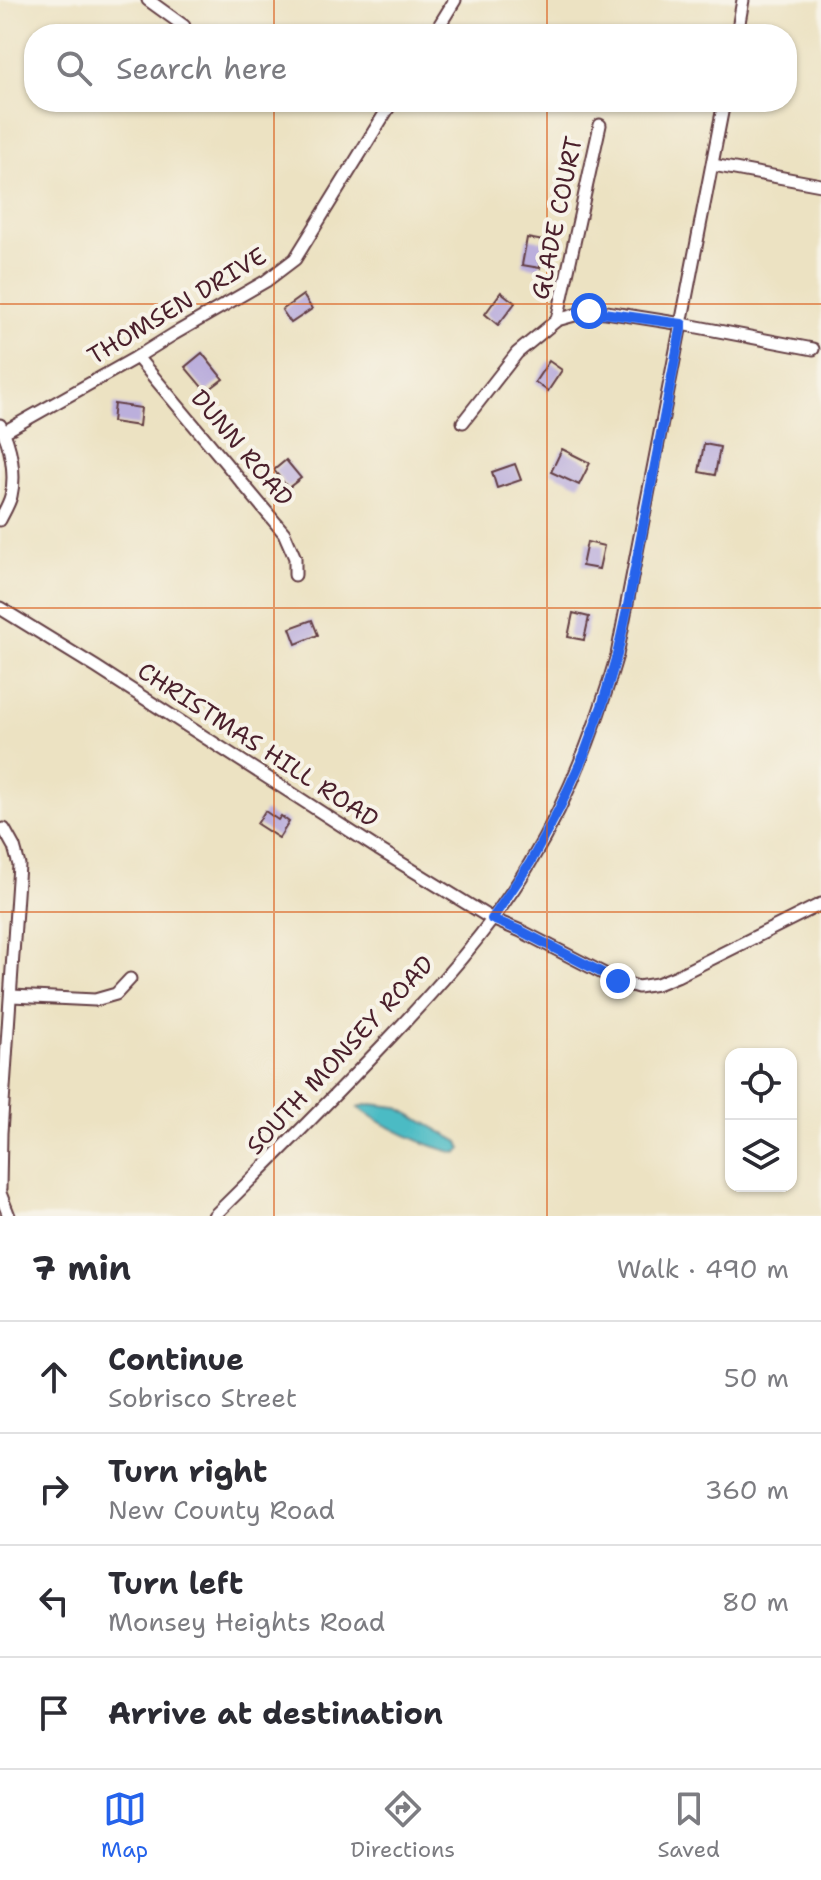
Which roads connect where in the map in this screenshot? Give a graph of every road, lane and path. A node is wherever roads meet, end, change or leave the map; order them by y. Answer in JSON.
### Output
{"nodes":[{"id":1,"x":148,"y":0,"type":"edge"},
{"id":2,"x":455,"y":0,"type":"edge"},
{"id":3,"x":743,"y":0,"type":"edge"},
{"id":4,"x":181,"y":24,"type":"edge"},
{"id":5,"x":440,"y":24,"type":"edge"},
{"id":6,"x":739,"y":24,"type":"edge"},
{"id":7,"x":386,"y":112,"type":"edge"},
{"id":8,"x":722,"y":112,"type":"edge"},
{"id":9,"x":600,"y":125,"type":"dead end"},
{"id":10,"x":713,"y":165,"type":"junction"},
{"id":11,"x":821,"y":185,"type":"edge"},
{"id":12,"x":557,"y":320,"type":"junction"},
{"id":13,"x":682,"y":324,"type":"junction"},
{"id":14,"x":813,"y":349,"type":"dead end"},
{"id":15,"x":137,"y":357,"type":"junction"},
{"id":16,"x":463,"y":422,"type":"dead end"},
{"id":17,"x":2,"y":429,"type":"edge"},
{"id":18,"x":0,"y":520,"type":"edge"},
{"id":19,"x":295,"y":575,"type":"dead end"},
{"id":20,"x":0,"y":608,"type":"edge"},
{"id":21,"x":4,"y":829,"type":"dead end"},
{"id":22,"x":821,"y":904,"type":"edge"},
{"id":23,"x":492,"y":919,"type":"junction"},
{"id":24,"x":130,"y":979,"type":"dead end"},
{"id":25,"x":12,"y":996,"type":"junction"},
{"id":26,"x":0,"y":1191,"type":"edge"},
{"id":27,"x":9,"y":1216,"type":"edge"},
{"id":28,"x":214,"y":1216,"type":"edge"}],
"edges":[{"from":1,"to":4,"type":"street"},
{"from":2,"to":5,"type":"street"},
{"from":3,"to":6,"type":"street"},
{"from":7,"to":15,"type":"street","name":"THOMSEN DRIVE"},
{"from":8,"to":10,"type":"street","name":"SOUTH MONSEY ROAD"},
{"from":9,"to":12,"type":"street","name":"GLADE COURT"},
{"from":10,"to":11,"type":"street"},
{"from":10,"to":13,"type":"street","name":"SOUTH MONSEY ROAD"},
{"from":12,"to":13,"type":"street"},
{"from":12,"to":16,"type":"street"},
{"from":13,"to":14,"type":"street"},
{"from":13,"to":23,"type":"street","name":"SOUTH MONSEY ROAD"},
{"from":15,"to":17,"type":"street","name":"THOMSEN DRIVE"},
{"from":15,"to":19,"type":"street","name":"DUNN ROAD"},
{"from":17,"to":18,"type":"street"},
{"from":20,"to":23,"type":"street","name":"CHRISTMAS HILL ROAD"},
{"from":21,"to":25,"type":"street"},
{"from":22,"to":23,"type":"street","name":"CHRISTMAS HILL ROAD"},
{"from":23,"to":28,"type":"street","name":"SOUTH MONSEY ROAD"},
{"from":24,"to":25,"type":"street"},
{"from":25,"to":26,"type":"street"},
{"from":26,"to":27,"type":"street"}]}
